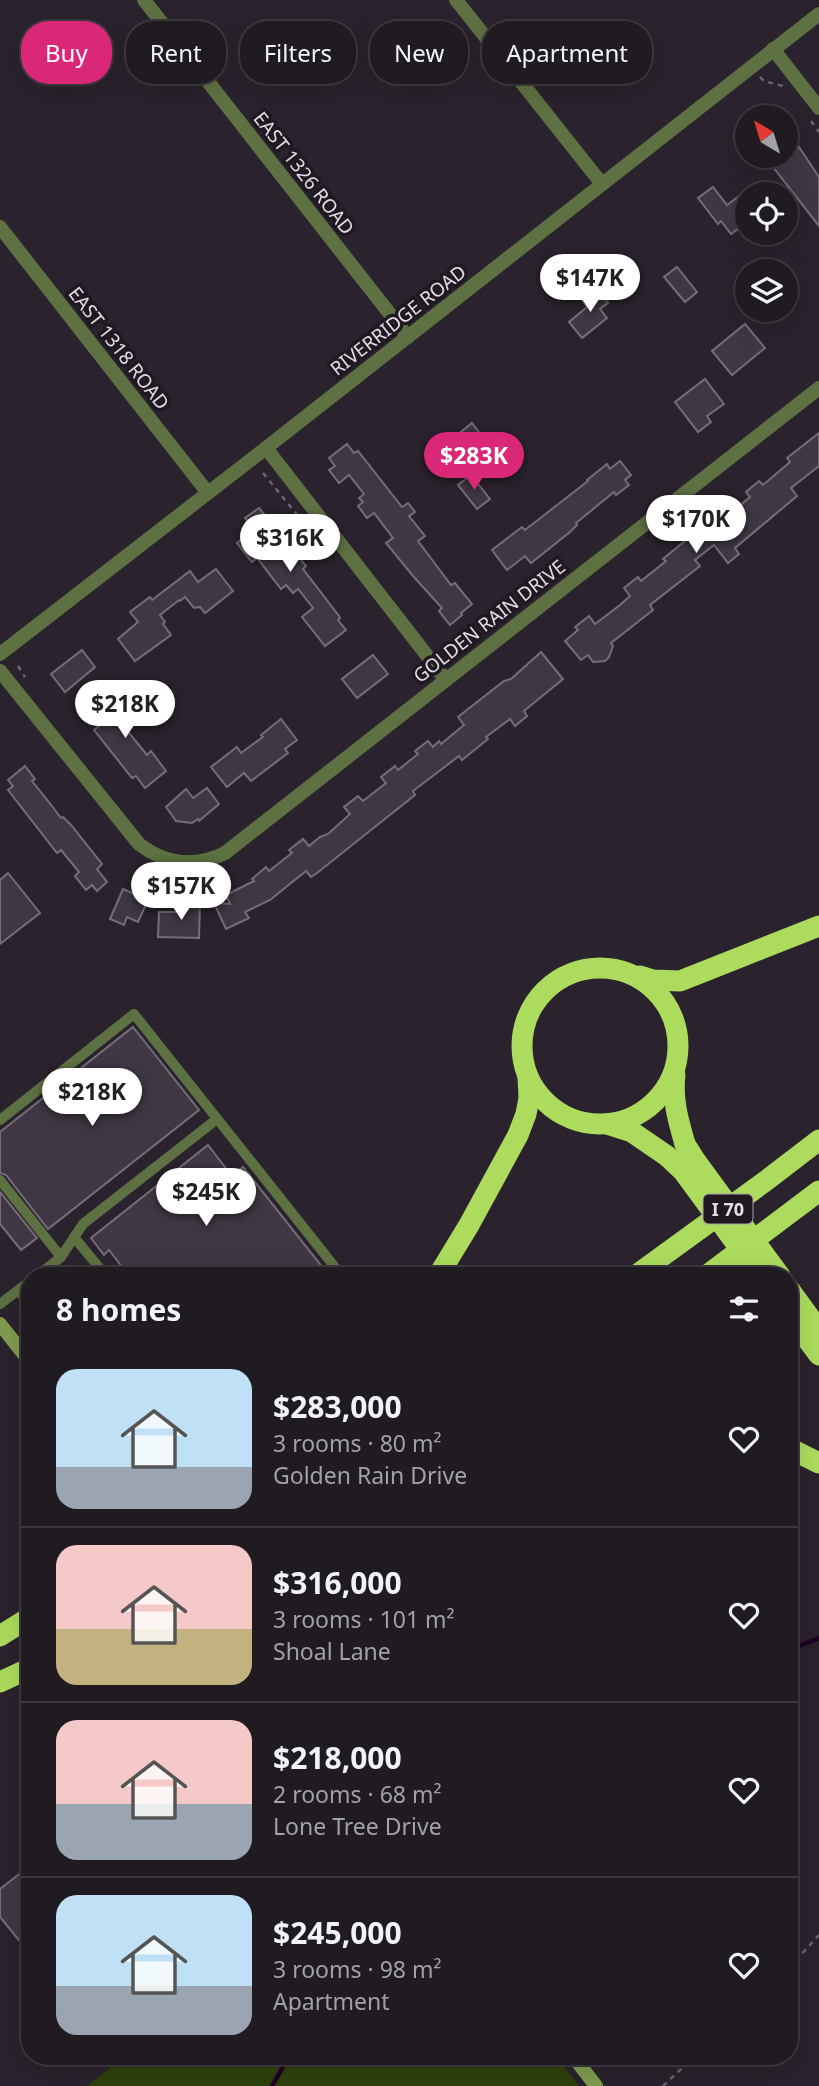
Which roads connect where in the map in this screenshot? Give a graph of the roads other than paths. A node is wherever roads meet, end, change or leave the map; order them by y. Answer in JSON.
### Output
{"nodes":[{"id":1,"x":144,"y":0,"type":"edge"},
{"id":2,"x":456,"y":0,"type":"edge"},
{"id":3,"x":819,"y":14,"type":"edge"},
{"id":4,"x":773,"y":49,"type":"junction"},
{"id":5,"x":819,"y":108,"type":"edge"},
{"id":6,"x":602,"y":184,"type":"junction"},
{"id":7,"x":0,"y":227,"type":"edge"},
{"id":8,"x":408,"y":337,"type":"junction"},
{"id":9,"x":819,"y":388,"type":"edge"},
{"id":10,"x":266,"y":448,"type":"junction"},
{"id":11,"x":208,"y":493,"type":"junction"},
{"id":12,"x":1,"y":650,"type":"edge"},
{"id":13,"x":0,"y":671,"type":"edge"},
{"id":14,"x":446,"y":680,"type":"junction"},
{"id":15,"x":819,"y":926,"type":"edge"},
{"id":16,"x":627,"y":972,"type":"junction"},
{"id":17,"x":677,"y":1063,"type":"junction"},
{"id":18,"x":528,"y":1077,"type":"junction"},
{"id":19,"x":217,"y":1119,"type":"junction"},
{"id":20,"x":0,"y":1120,"type":"edge"},
{"id":21,"x":607,"y":1124,"type":"junction"},
{"id":22,"x":819,"y":1140,"type":"edge"},
{"id":23,"x":676,"y":1150,"type":"junction"},
{"id":24,"x":0,"y":1180,"type":"edge"},
{"id":25,"x":819,"y":1191,"type":"edge"},
{"id":26,"x":74,"y":1237,"type":"junction"},
{"id":27,"x":61,"y":1257,"type":"junction"},
{"id":28,"x":48,"y":1267,"type":"edge"},
{"id":29,"x":97,"y":1267,"type":"edge"},
{"id":30,"x":335,"y":1267,"type":"edge"},
{"id":31,"x":443,"y":1267,"type":"edge"},
{"id":32,"x":648,"y":1267,"type":"edge"},
{"id":33,"x":718,"y":1267,"type":"edge"},
{"id":34,"x":753,"y":1267,"type":"edge"},
{"id":35,"x":773,"y":1267,"type":"edge"},
{"id":36,"x":21,"y":1288,"type":"edge"},
{"id":37,"x":18,"y":1291,"type":"junction"},
{"id":38,"x":21,"y":1294,"type":"edge"},
{"id":39,"x":0,"y":1304,"type":"edge"},
{"id":40,"x":798,"y":1308,"type":"edge"},
{"id":41,"x":798,"y":1314,"type":"edge"},
{"id":42,"x":0,"y":1324,"type":"edge"},
{"id":43,"x":819,"y":1330,"type":"edge"},
{"id":44,"x":21,"y":1351,"type":"edge"},
{"id":45,"x":819,"y":1355,"type":"edge"},
{"id":46,"x":798,"y":1452,"type":"edge"},
{"id":47,"x":819,"y":1463,"type":"edge"},
{"id":48,"x":21,"y":1623,"type":"edge"},
{"id":49,"x":21,"y":1629,"type":"edge"},
{"id":50,"x":0,"y":1637,"type":"edge"},
{"id":51,"x":21,"y":1672,"type":"edge"},
{"id":52,"x":0,"y":1682,"type":"edge"},
{"id":53,"x":580,"y":2065,"type":"edge"},
{"id":54,"x":596,"y":2086,"type":"edge"}],
"edges":[{"from":1,"to":8,"type":"street","name":"EAST 1326 ROAD"},
{"from":2,"to":6,"type":"street"},
{"from":3,"to":4,"type":"street","name":"RIVERRIDGE ROAD"},
{"from":4,"to":5,"type":"street"},
{"from":4,"to":6,"type":"street","name":"RIVERRIDGE ROAD"},
{"from":6,"to":8,"type":"street","name":"RIVERRIDGE ROAD"},
{"from":7,"to":11,"type":"street","name":"EAST 1318 ROAD"},
{"from":8,"to":10,"type":"street","name":"RIVERRIDGE ROAD"},
{"from":9,"to":14,"type":"street","name":"GOLDEN RAIN DRIVE"},
{"from":10,"to":11,"type":"street","name":"RIVERRIDGE ROAD"},
{"from":10,"to":14,"type":"street"},
{"from":11,"to":12,"type":"street","name":"RIVERRIDGE ROAD"},
{"from":13,"to":14,"type":"street","name":"GOLDEN RAIN DRIVE"},
{"from":15,"to":16,"type":"highway"},
{"from":16,"to":17,"type":"highway"},
{"from":16,"to":18,"type":"highway"},
{"from":17,"to":21,"type":"highway"},
{"from":17,"to":23,"type":"highway"},
{"from":18,"to":21,"type":"highway"},
{"from":18,"to":31,"type":"highway"},
{"from":19,"to":20,"type":"lane"},
{"from":19,"to":26,"type":"lane"},
{"from":19,"to":30,"type":"lane"},
{"from":21,"to":23,"type":"highway"},
{"from":22,"to":32,"type":"highway","number":"I 70"},
{"from":23,"to":34,"type":"highway","bridge":true},
{"from":23,"to":35,"type":"highway","bridge":true},
{"from":24,"to":27,"type":"lane"},
{"from":25,"to":33,"type":"highway","number":"I 70"},
{"from":26,"to":27,"type":"lane"},
{"from":26,"to":29,"type":"lane"},
{"from":27,"to":28,"type":"lane"},
{"from":36,"to":37,"type":"lane"},
{"from":37,"to":38,"type":"lane"},
{"from":37,"to":39,"type":"lane"},
{"from":40,"to":43,"type":"highway"},
{"from":41,"to":45,"type":"highway"},
{"from":42,"to":44,"type":"main road"},
{"from":46,"to":47,"type":"highway"},
{"from":48,"to":50,"type":"highway"},
{"from":49,"to":50,"type":"highway"},
{"from":51,"to":52,"type":"highway"},
{"from":53,"to":54,"type":"main road"}]}
